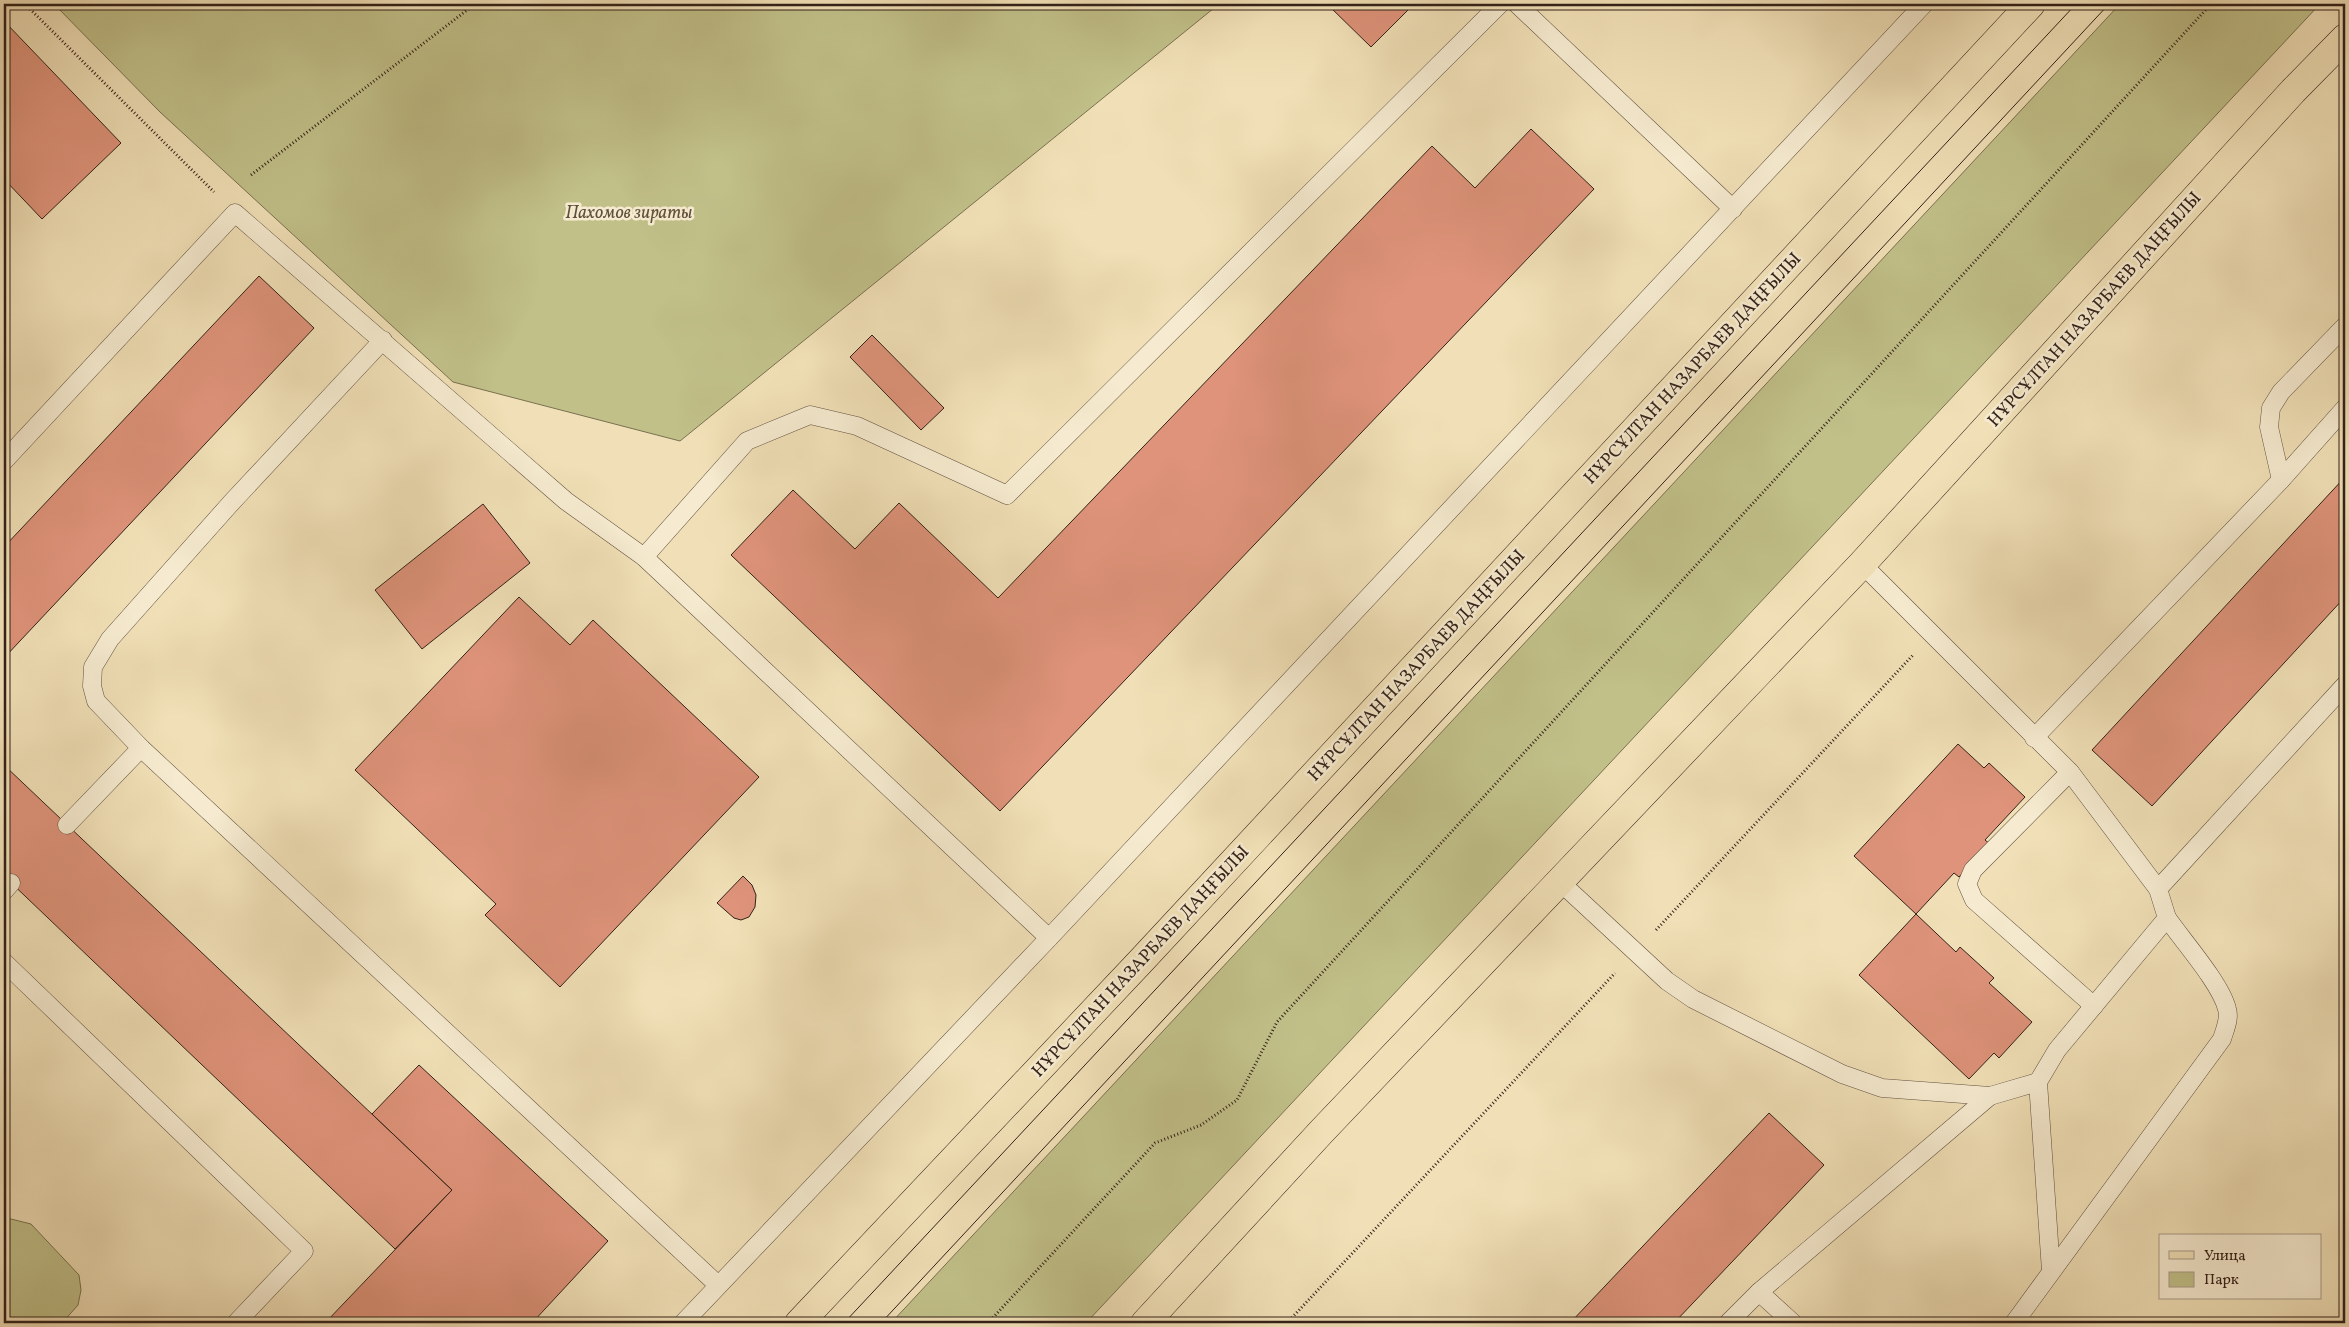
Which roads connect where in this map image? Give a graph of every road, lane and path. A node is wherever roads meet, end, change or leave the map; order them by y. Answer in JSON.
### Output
{"nodes":[{"id":1,"x":25,"y":4,"type":"edge"},
{"id":2,"x":475,"y":4,"type":"edge"},
{"id":3,"x":1500,"y":4,"type":"edge"},
{"id":4,"x":1517,"y":4,"type":"edge"},
{"id":5,"x":1924,"y":4,"type":"edge"},
{"id":6,"x":2031,"y":4,"type":"edge"},
{"id":7,"x":2211,"y":4,"type":"edge"},
{"id":8,"x":2345,"y":38,"type":"edge"},
{"id":9,"x":251,"y":175,"type":"dead end"},
{"id":10,"x":1733,"y":209,"type":"junction"},
{"id":11,"x":235,"y":213,"type":"junction"},
{"id":12,"x":2345,"y":326,"type":"edge"},
{"id":13,"x":383,"y":340,"type":"junction"},
{"id":14,"x":2345,"y":408,"type":"edge"},
{"id":15,"x":4,"y":461,"type":"edge"},
{"id":16,"x":2281,"y":480,"type":"junction"},
{"id":17,"x":644,"y":557,"type":"junction"},
{"id":18,"x":1862,"y":564,"type":"junction"},
{"id":19,"x":1932,"y":635,"type":"junction"},
{"id":20,"x":2345,"y":685,"type":"edge"},
{"id":21,"x":2034,"y":738,"type":"junction"},
{"id":22,"x":141,"y":748,"type":"junction"},
{"id":23,"x":2070,"y":772,"type":"junction"},
{"id":24,"x":67,"y":825,"type":"dead end"},
{"id":25,"x":1560,"y":881,"type":"junction"},
{"id":26,"x":2158,"y":888,"type":"junction"},
{"id":27,"x":2167,"y":918,"type":"junction"},
{"id":28,"x":1049,"y":938,"type":"junction"},
{"id":29,"x":1636,"y":951,"type":"junction"},
{"id":30,"x":4,"y":962,"type":"edge"},
{"id":31,"x":2094,"y":1006,"type":"junction"},
{"id":32,"x":2038,"y":1082,"type":"junction"},
{"id":33,"x":1990,"y":1096,"type":"junction"},
{"id":34,"x":2051,"y":1271,"type":"junction"},
{"id":35,"x":718,"y":1285,"type":"junction"},
{"id":36,"x":1759,"y":1292,"type":"junction"},
{"id":37,"x":236,"y":1323,"type":"edge"},
{"id":38,"x":683,"y":1323,"type":"edge"},
{"id":39,"x":799,"y":1323,"type":"edge"},
{"id":40,"x":988,"y":1323,"type":"edge"},
{"id":41,"x":1145,"y":1323,"type":"edge"},
{"id":42,"x":1287,"y":1323,"type":"edge"},
{"id":43,"x":1728,"y":1323,"type":"edge"},
{"id":44,"x":1793,"y":1323,"type":"edge"},
{"id":45,"x":2014,"y":1323,"type":"edge"}],
"edges":[{"from":1,"to":11,"type":"path"},
{"from":2,"to":9,"type":"path"},
{"from":3,"to":17,"type":"lane"},
{"from":4,"to":10,"type":"lane"},
{"from":5,"to":10,"type":"lane"},
{"from":6,"to":39,"type":"main road","name":"НҰРСҰЛТАН НАЗАРБАЕВ ДАҢҒЫЛЫ"},
{"from":7,"to":40,"type":"path"},
{"from":8,"to":18,"type":"main road","name":"НҰРСҰЛТАН НАЗАРБАЕВ ДАҢҒЫЛЫ"},
{"from":10,"to":28,"type":"lane"},
{"from":11,"to":13,"type":"lane"},
{"from":11,"to":15,"type":"lane"},
{"from":12,"to":16,"type":"lane"},
{"from":13,"to":17,"type":"lane"},
{"from":13,"to":22,"type":"lane"},
{"from":14,"to":16,"type":"lane"},
{"from":16,"to":21,"type":"lane"},
{"from":17,"to":28,"type":"lane"},
{"from":18,"to":19,"type":"lane"},
{"from":18,"to":25,"type":"main road","name":"НҰРСҰЛТАН НАЗАРБАЕВ ДАҢҒЫЛЫ"},
{"from":19,"to":21,"type":"lane"},
{"from":19,"to":29,"type":"path"},
{"from":20,"to":26,"type":"lane"},
{"from":21,"to":23,"type":"lane"},
{"from":22,"to":24,"type":"lane"},
{"from":22,"to":35,"type":"lane"},
{"from":23,"to":26,"type":"lane"},
{"from":23,"to":31,"type":"lane"},
{"from":25,"to":29,"type":"lane"},
{"from":25,"to":41,"type":"main road","name":"НҰРСҰЛТАН НАЗАРБАЕВ ДАҢҒЫЛЫ"},
{"from":26,"to":27,"type":"lane"},
{"from":27,"to":31,"type":"lane"},
{"from":27,"to":34,"type":"lane"},
{"from":28,"to":35,"type":"lane"},
{"from":29,"to":33,"type":"lane"},
{"from":29,"to":42,"type":"path"},
{"from":30,"to":37,"type":"lane"},
{"from":31,"to":32,"type":"lane"},
{"from":32,"to":33,"type":"lane"},
{"from":32,"to":34,"type":"lane"},
{"from":33,"to":36,"type":"lane"},
{"from":34,"to":45,"type":"lane"},
{"from":35,"to":38,"type":"lane"},
{"from":36,"to":43,"type":"lane"},
{"from":36,"to":44,"type":"lane"}]}
